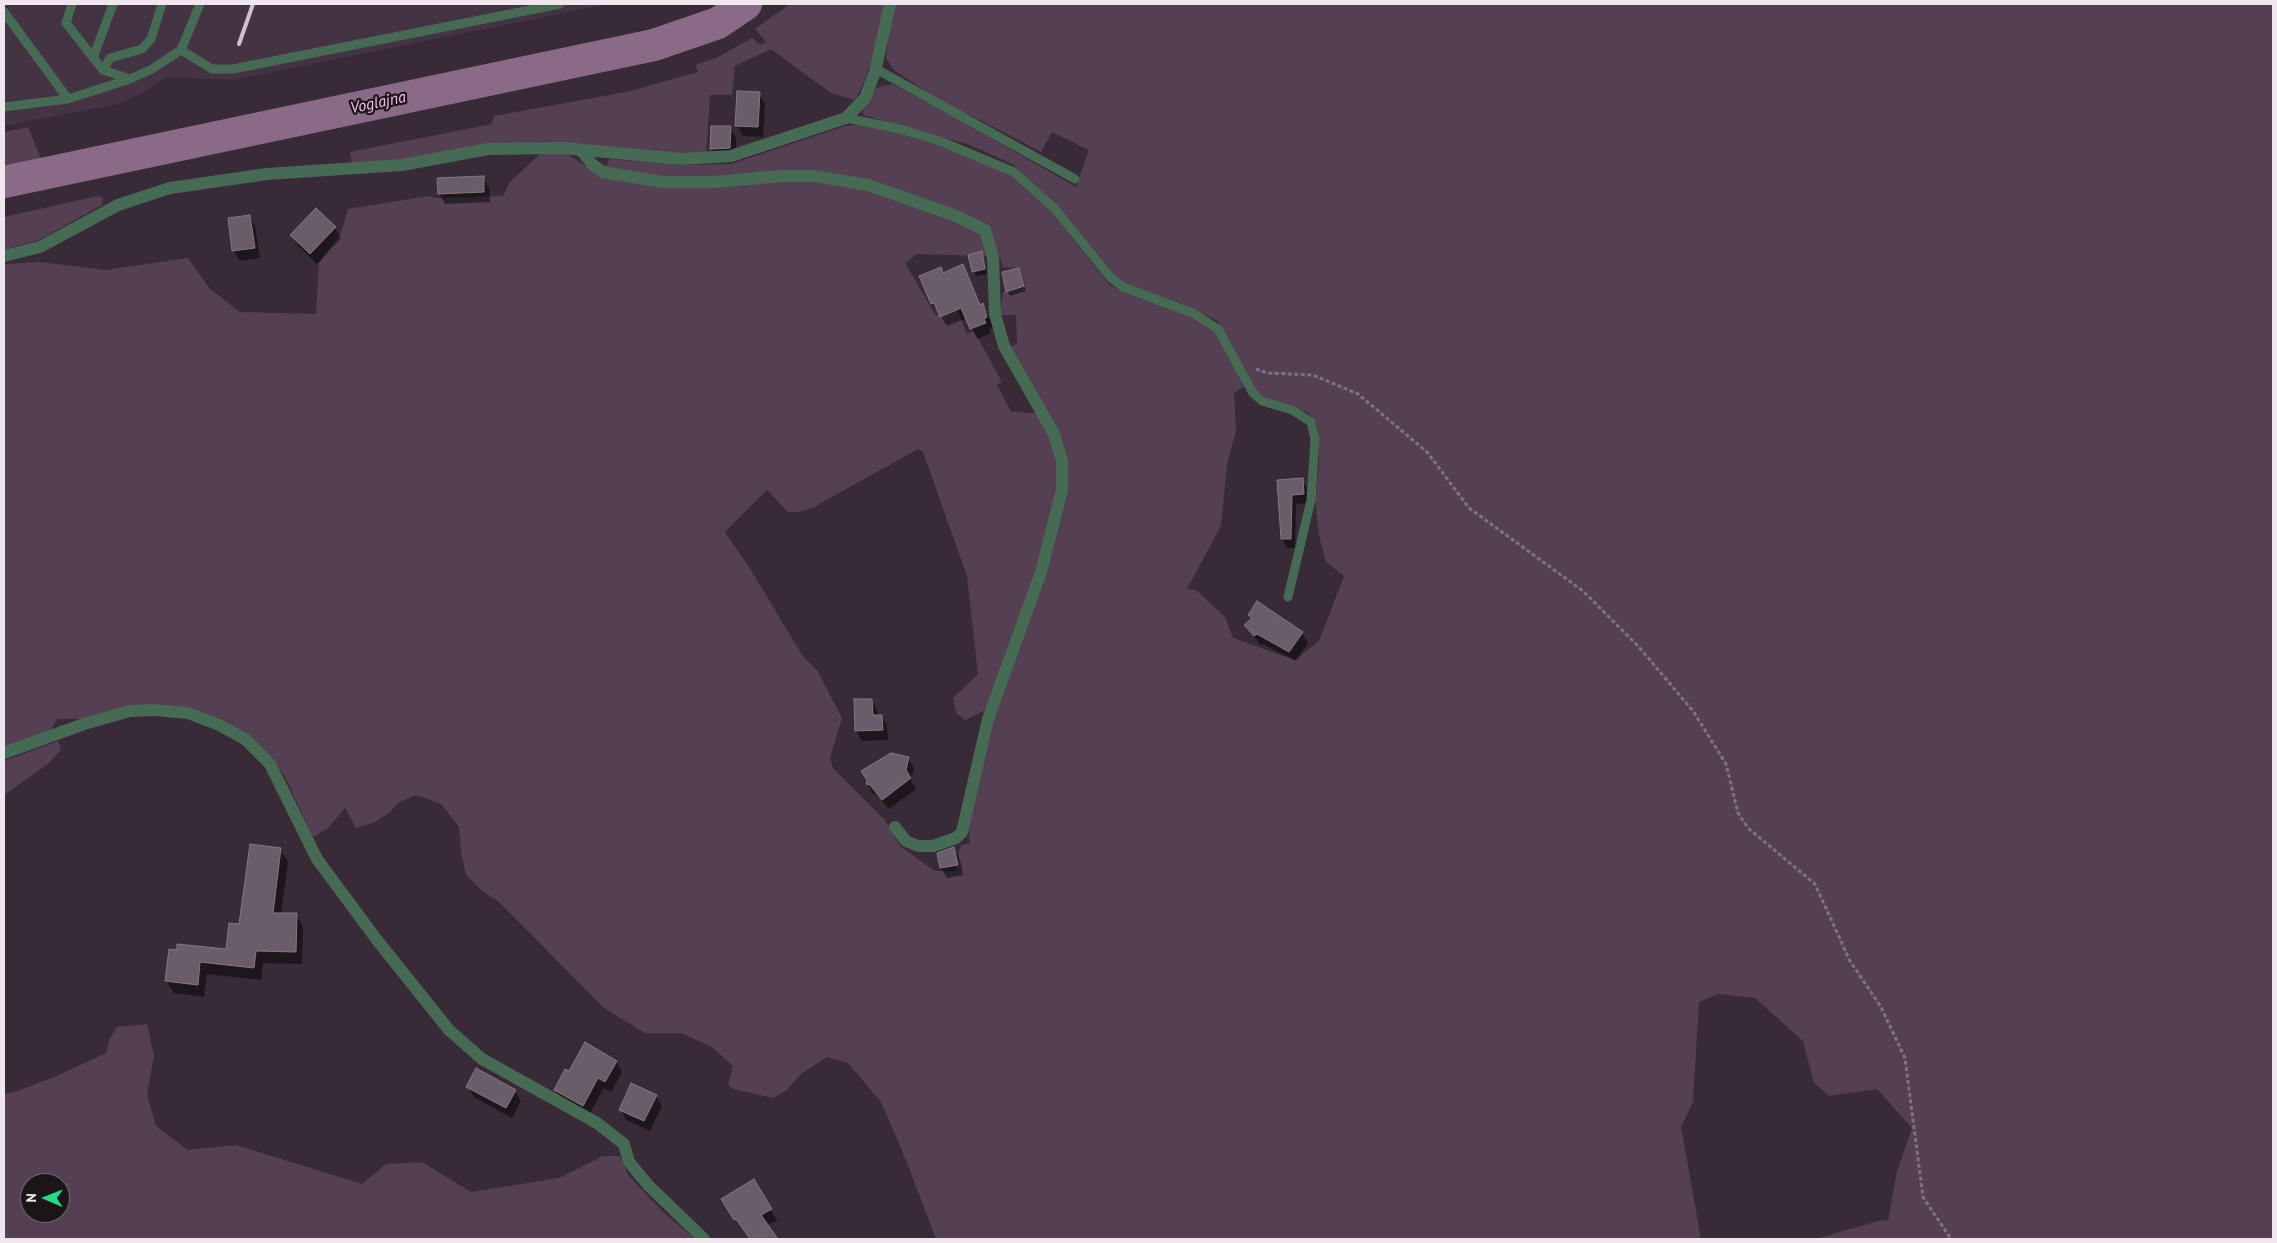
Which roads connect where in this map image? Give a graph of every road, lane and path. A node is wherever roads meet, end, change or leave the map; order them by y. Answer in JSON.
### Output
{"nodes":[{"id":1,"x":72,"y":4,"type":"edge"},
{"id":2,"x":113,"y":4,"type":"edge"},
{"id":3,"x":162,"y":4,"type":"edge"},
{"id":4,"x":200,"y":4,"type":"edge"},
{"id":5,"x":560,"y":4,"type":"edge"},
{"id":6,"x":890,"y":4,"type":"edge"},
{"id":7,"x":4,"y":12,"type":"edge"},
{"id":8,"x":180,"y":50,"type":"junction"},
{"id":9,"x":93,"y":58,"type":"junction"},
{"id":10,"x":876,"y":69,"type":"junction"},
{"id":11,"x":103,"y":70,"type":"junction"},
{"id":12,"x":130,"y":79,"type":"junction"},
{"id":13,"x":68,"y":98,"type":"junction"},
{"id":14,"x":4,"y":106,"type":"edge"},
{"id":15,"x":846,"y":118,"type":"junction"},
{"id":16,"x":582,"y":150,"type":"junction"},
{"id":17,"x":1075,"y":179,"type":"dead end"},
{"id":18,"x":4,"y":256,"type":"edge"},
{"id":19,"x":1236,"y":360,"type":"junction"},
{"id":20,"x":1288,"y":597,"type":"dead end"},
{"id":21,"x":4,"y":753,"type":"edge"},
{"id":22,"x":895,"y":826,"type":"dead end"},
{"id":23,"x":704,"y":1239,"type":"edge"},
{"id":24,"x":1951,"y":1239,"type":"edge"}],
"edges":[{"from":1,"to":9,"type":"lane"},
{"from":2,"to":9,"type":"lane"},
{"from":3,"to":11,"type":"lane"},
{"from":4,"to":8,"type":"lane"},
{"from":5,"to":8,"type":"lane"},
{"from":6,"to":10,"type":"street"},
{"from":7,"to":13,"type":"lane"},
{"from":8,"to":12,"type":"lane"},
{"from":9,"to":11,"type":"lane"},
{"from":10,"to":15,"type":"street"},
{"from":10,"to":17,"type":"lane"},
{"from":11,"to":12,"type":"lane"},
{"from":12,"to":13,"type":"lane"},
{"from":13,"to":14,"type":"lane"},
{"from":15,"to":16,"type":"street"},
{"from":15,"to":19,"type":"lane"},
{"from":16,"to":18,"type":"street"},
{"from":16,"to":22,"type":"street"},
{"from":19,"to":20,"type":"lane"},
{"from":19,"to":24,"type":"path"},
{"from":21,"to":23,"type":"street"}]}
